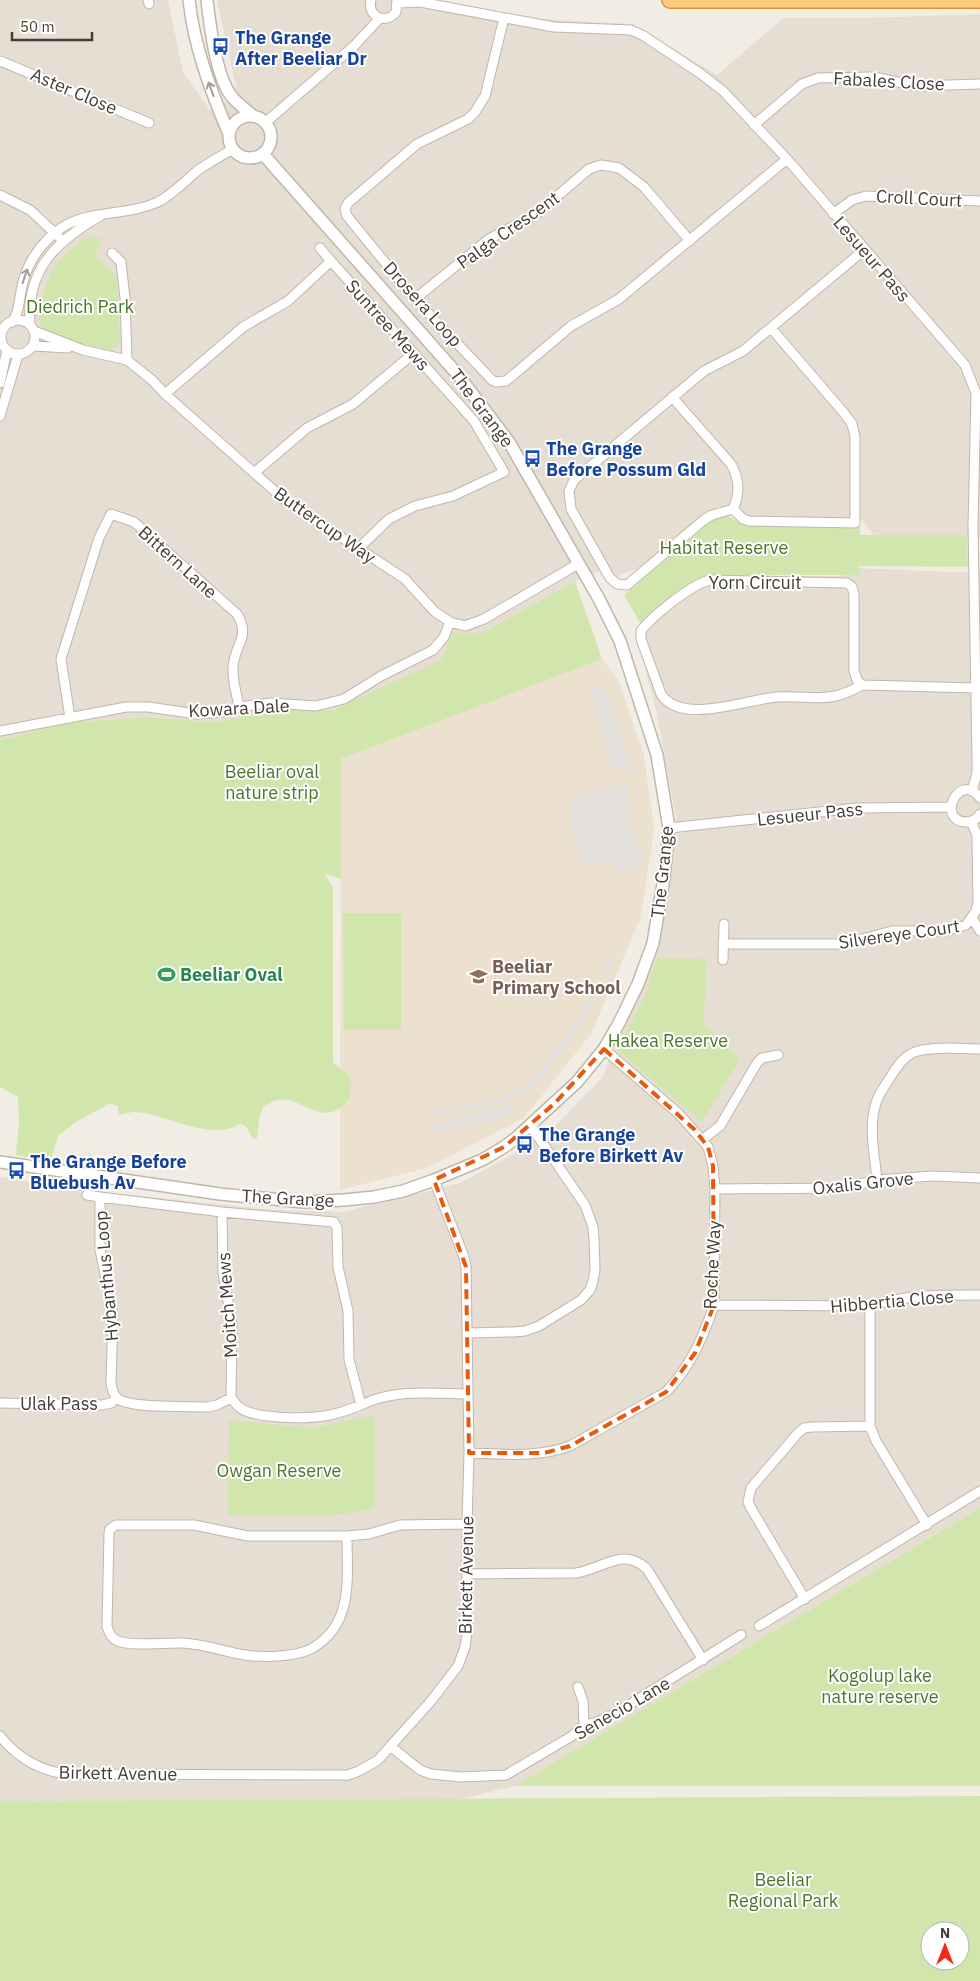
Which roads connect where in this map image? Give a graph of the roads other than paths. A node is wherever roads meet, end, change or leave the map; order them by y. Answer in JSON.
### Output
{"nodes":[{"id":1,"x":189,"y":0,"type":"edge"},
{"id":2,"x":207,"y":0,"type":"edge"},
{"id":3,"x":371,"y":0,"type":"edge"},
{"id":4,"x":670,"y":0,"type":"edge"},
{"id":5,"x":713,"y":0,"type":"edge"},
{"id":6,"x":980,"y":0,"type":"edge"},
{"id":7,"x":397,"y":1,"type":"edge"},
{"id":8,"x":380,"y":18,"type":"junction"},
{"id":9,"x":504,"y":18,"type":"junction"},
{"id":10,"x":0,"y":60,"type":"edge"},
{"id":11,"x":980,"y":84,"type":"edge"},
{"id":12,"x":252,"y":116,"type":"junction"},
{"id":13,"x":266,"y":122,"type":"junction"},
{"id":14,"x":148,"y":123,"type":"dead end"},
{"id":15,"x":754,"y":125,"type":"junction"},
{"id":16,"x":229,"y":134,"type":"junction"},
{"id":17,"x":233,"y":149,"type":"junction"},
{"id":18,"x":263,"y":154,"type":"junction"},
{"id":19,"x":787,"y":159,"type":"junction"},
{"id":20,"x":0,"y":195,"type":"edge"},
{"id":21,"x":979,"y":202,"type":"edge"},
{"id":22,"x":104,"y":213,"type":"junction"},
{"id":23,"x":833,"y":214,"type":"junction"},
{"id":24,"x":54,"y":232,"type":"junction"},
{"id":25,"x":62,"y":240,"type":"junction"},
{"id":26,"x":690,"y":240,"type":"junction"},
{"id":27,"x":320,"y":248,"type":"dead end"},
{"id":28,"x":864,"y":250,"type":"junction"},
{"id":29,"x":112,"y":253,"type":"dead end"},
{"id":30,"x":331,"y":261,"type":"junction"},
{"id":31,"x":415,"y":299,"type":"junction"},
{"id":32,"x":6,"y":324,"type":"edge"},
{"id":33,"x":32,"y":328,"type":"junction"},
{"id":34,"x":772,"y":328,"type":"junction"},
{"id":35,"x":34,"y":346,"type":"junction"},
{"id":36,"x":4,"y":347,"type":"edge"},
{"id":37,"x":83,"y":350,"type":"junction"},
{"id":38,"x":414,"y":353,"type":"junction"},
{"id":39,"x":18,"y":355,"type":"junction"},
{"id":40,"x":126,"y":360,"type":"junction"},
{"id":41,"x":0,"y":383,"type":"edge"},
{"id":42,"x":165,"y":394,"type":"junction"},
{"id":43,"x":672,"y":397,"type":"junction"},
{"id":44,"x":0,"y":416,"type":"edge"},
{"id":45,"x":254,"y":473,"type":"junction"},
{"id":46,"x":733,"y":509,"type":"junction"},
{"id":47,"x":358,"y":549,"type":"junction"},
{"id":48,"x":578,"y":564,"type":"junction"},
{"id":49,"x":450,"y":622,"type":"junction"},
{"id":50,"x":862,"y":685,"type":"junction"},
{"id":51,"x":976,"y":688,"type":"junction"},
{"id":52,"x":240,"y":707,"type":"junction"},
{"id":53,"x":70,"y":718,"type":"junction"},
{"id":54,"x":0,"y":731,"type":"edge"},
{"id":55,"x":972,"y":791,"type":"junction"},
{"id":56,"x":980,"y":798,"type":"edge"},
{"id":57,"x":951,"y":807,"type":"junction"},
{"id":58,"x":980,"y":814,"type":"edge"},
{"id":59,"x":971,"y":821,"type":"junction"},
{"id":60,"x":669,"y":828,"type":"junction"},
{"id":61,"x":972,"y":918,"type":"junction"},
{"id":62,"x":724,"y":924,"type":"dead end"},
{"id":63,"x":980,"y":931,"type":"edge"},
{"id":64,"x":723,"y":944,"type":"junction"},
{"id":65,"x":723,"y":960,"type":"dead end"},
{"id":66,"x":604,"y":1049,"type":"junction"},
{"id":67,"x":980,"y":1049,"type":"edge"},
{"id":68,"x":778,"y":1056,"type":"dead end"},
{"id":69,"x":530,"y":1125,"type":"junction"},
{"id":70,"x":702,"y":1139,"type":"junction"},
{"id":71,"x":0,"y":1162,"type":"edge"},
{"id":72,"x":980,"y":1178,"type":"edge"},
{"id":73,"x":434,"y":1180,"type":"junction"},
{"id":74,"x":877,"y":1180,"type":"junction"},
{"id":75,"x":715,"y":1189,"type":"junction"},
{"id":76,"x":87,"y":1195,"type":"dead end"},
{"id":77,"x":100,"y":1197,"type":"junction"},
{"id":78,"x":222,"y":1212,"type":"junction"},
{"id":79,"x":980,"y":1295,"type":"edge"},
{"id":80,"x":714,"y":1305,"type":"junction"},
{"id":81,"x":870,"y":1306,"type":"junction"},
{"id":82,"x":467,"y":1333,"type":"junction"},
{"id":83,"x":467,"y":1394,"type":"junction"},
{"id":84,"x":118,"y":1398,"type":"junction"},
{"id":85,"x":231,"y":1398,"type":"junction"},
{"id":86,"x":0,"y":1403,"type":"edge"},
{"id":87,"x":361,"y":1405,"type":"junction"},
{"id":88,"x":870,"y":1426,"type":"junction"},
{"id":89,"x":469,"y":1452,"type":"junction"},
{"id":90,"x":980,"y":1491,"type":"edge"},
{"id":91,"x":466,"y":1524,"type":"junction"},
{"id":92,"x":927,"y":1525,"type":"junction"},
{"id":93,"x":347,"y":1536,"type":"junction"},
{"id":94,"x":467,"y":1574,"type":"junction"},
{"id":95,"x":805,"y":1599,"type":"junction"},
{"id":96,"x":759,"y":1626,"type":"dead end"},
{"id":97,"x":742,"y":1635,"type":"dead end"},
{"id":98,"x":702,"y":1660,"type":"junction"},
{"id":99,"x":578,"y":1687,"type":"dead end"},
{"id":100,"x":584,"y":1725,"type":"junction"},
{"id":101,"x":0,"y":1736,"type":"edge"},
{"id":102,"x":390,"y":1746,"type":"junction"}],
"edges":[{"from":16,"to":1,"type":"street","one_way":true},
{"from":2,"to":12,"type":"street"},
{"from":3,"to":8,"type":"street"},
{"from":4,"to":5,"type":"highway"},
{"from":5,"to":6,"type":"highway"},
{"from":7,"to":8,"type":"street"},
{"from":7,"to":9,"type":"street","name":"Lesueur Pass"},
{"from":8,"to":13,"type":"street"},
{"from":9,"to":15,"type":"street","name":"Lesueur Pass"},
{"from":9,"to":31,"type":"street","name":"Drosera Loop"},
{"from":10,"to":14,"type":"street","name":"Aster Close"},
{"from":11,"to":15,"type":"street","name":"Fabales Close"},
{"from":12,"to":13,"type":"street"},
{"from":12,"to":16,"type":"street"},
{"from":13,"to":18,"type":"street"},
{"from":15,"to":19,"type":"street","name":"Lesueur Pass"},
{"from":16,"to":17,"type":"street"},
{"from":17,"to":18,"type":"street"},
{"from":17,"to":22,"type":"street"},
{"from":18,"to":48,"type":"street","name":"The Grange"},
{"from":19,"to":23,"type":"street","name":"Lesueur Pass"},
{"from":19,"to":26,"type":"street","name":"Drosera Loop"},
{"from":20,"to":24,"type":"street"},
{"from":21,"to":23,"type":"street","name":"Croll Court"},
{"from":22,"to":24,"type":"street"},
{"from":22,"to":25,"type":"street"},
{"from":23,"to":28,"type":"street","name":"Lesueur Pass"},
{"from":24,"to":25,"type":"street"},
{"from":32,"to":24,"type":"street","one_way":true},
{"from":25,"to":33,"type":"street"},
{"from":26,"to":31,"type":"street","name":"Palga Crescent"},
{"from":26,"to":31,"type":"street","name":"Drosera Loop"},
{"from":27,"to":30,"type":"street","name":"Suntree Mews"},
{"from":28,"to":34,"type":"street"},
{"from":28,"to":51,"type":"street","name":"Lesueur Pass"},
{"from":29,"to":40,"type":"street"},
{"from":30,"to":38,"type":"street","name":"Suntree Mews"},
{"from":30,"to":42,"type":"street"},
{"from":32,"to":33,"type":"street"},
{"from":32,"to":36,"type":"street"},
{"from":33,"to":35,"type":"street"},
{"from":33,"to":37,"type":"street","name":"Buttercup Way"},
{"from":34,"to":43,"type":"street"},
{"from":34,"to":46,"type":"street"},
{"from":35,"to":37,"type":"street","name":"Buttercup Way"},
{"from":35,"to":39,"type":"street"},
{"from":36,"to":39,"type":"street"},
{"from":36,"to":41,"type":"street"},
{"from":37,"to":40,"type":"street","name":"Buttercup Way"},
{"from":38,"to":45,"type":"street"},
{"from":38,"to":47,"type":"street","name":"Suntree Mews"},
{"from":39,"to":44,"type":"street"},
{"from":40,"to":42,"type":"street","name":"Buttercup Way"},
{"from":42,"to":45,"type":"street","name":"Buttercup Way"},
{"from":43,"to":46,"type":"street"},
{"from":43,"to":46,"type":"street"},
{"from":45,"to":47,"type":"street","name":"Buttercup Way"},
{"from":47,"to":49,"type":"street","name":"Buttercup Way"},
{"from":48,"to":49,"type":"street"},
{"from":48,"to":60,"type":"street","name":"The Grange"},
{"from":49,"to":52,"type":"street","name":"Kowara Dale"},
{"from":50,"to":50,"type":"street","name":"Yorn Circuit"},
{"from":50,"to":51,"type":"street","name":"Yorn Circuit"},
{"from":51,"to":55,"type":"street","name":"Lesueur Pass"},
{"from":52,"to":53,"type":"street","name":"Kowara Dale"},
{"from":52,"to":53,"type":"street","name":"Bittern Lane"},
{"from":53,"to":54,"type":"street","name":"Kowara Dale"},
{"from":55,"to":56,"type":"street"},
{"from":55,"to":57,"type":"street"},
{"from":57,"to":59,"type":"street"},
{"from":57,"to":60,"type":"street","name":"Lesueur Pass"},
{"from":58,"to":59,"type":"street"},
{"from":59,"to":61,"type":"street","name":"Silvereye Court"},
{"from":60,"to":66,"type":"street","name":"The Grange"},
{"from":61,"to":63,"type":"street"},
{"from":61,"to":64,"type":"street","name":"Silvereye Court"},
{"from":62,"to":64,"type":"street"},
{"from":64,"to":65,"type":"street"},
{"from":66,"to":69,"type":"street","name":"The Grange"},
{"from":66,"to":70,"type":"street","name":"Roche Way"},
{"from":67,"to":74,"type":"street"},
{"from":68,"to":70,"type":"street"},
{"from":69,"to":73,"type":"street","name":"The Grange"},
{"from":69,"to":82,"type":"street"},
{"from":70,"to":75,"type":"street","name":"Roche Way"},
{"from":71,"to":73,"type":"street","name":"The Grange"},
{"from":72,"to":74,"type":"street","name":"Oxalis Grove"},
{"from":73,"to":82,"type":"street","name":"Birkett Avenue"},
{"from":74,"to":75,"type":"street","name":"Oxalis Grove"},
{"from":75,"to":80,"type":"street","name":"Roche Way"},
{"from":76,"to":77,"type":"street","name":"Hybanthus Loop"},
{"from":77,"to":78,"type":"street","name":"Hybanthus Loop"},
{"from":77,"to":84,"type":"street","name":"Hybanthus Loop"},
{"from":78,"to":85,"type":"street","name":"Moitch Mews"},
{"from":78,"to":87,"type":"street","name":"Hybanthus Loop"},
{"from":79,"to":81,"type":"street","name":"Hibbertia Close"},
{"from":80,"to":81,"type":"street","name":"Hibbertia Close"},
{"from":80,"to":89,"type":"street","name":"Roche Way"},
{"from":81,"to":88,"type":"street"},
{"from":82,"to":83,"type":"street","name":"Birkett Avenue"},
{"from":83,"to":87,"type":"street"},
{"from":83,"to":89,"type":"street","name":"Birkett Avenue"},
{"from":84,"to":85,"type":"street"},
{"from":84,"to":86,"type":"street","name":"Ulak Pass"},
{"from":85,"to":87,"type":"street"},
{"from":88,"to":92,"type":"street"},
{"from":88,"to":95,"type":"street"},
{"from":89,"to":91,"type":"street","name":"Birkett Avenue"},
{"from":90,"to":92,"type":"street"},
{"from":91,"to":93,"type":"street"},
{"from":91,"to":94,"type":"street","name":"Birkett Avenue"},
{"from":92,"to":95,"type":"street"},
{"from":93,"to":93,"type":"street"},
{"from":94,"to":98,"type":"street"},
{"from":94,"to":102,"type":"street","name":"Birkett Avenue"},
{"from":95,"to":96,"type":"street"},
{"from":97,"to":98,"type":"street","name":"Senecio Lane"},
{"from":98,"to":100,"type":"street","name":"Senecio Lane"},
{"from":99,"to":100,"type":"street"},
{"from":100,"to":102,"type":"street","name":"Senecio Lane"},
{"from":101,"to":102,"type":"street","name":"Birkett Avenue"}]}
